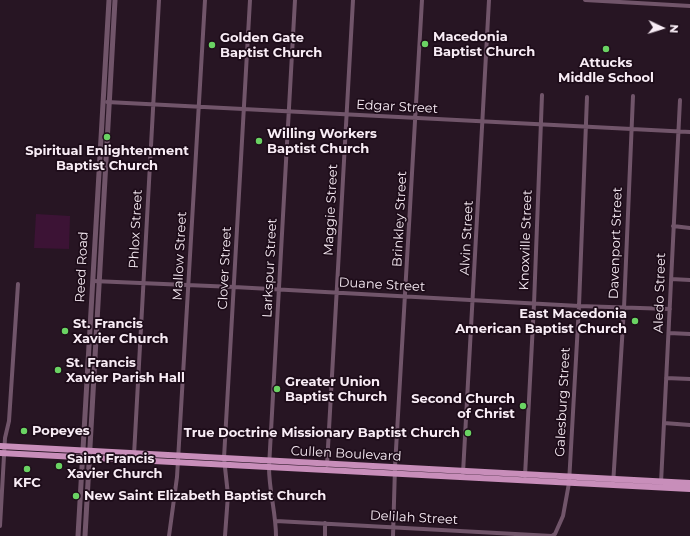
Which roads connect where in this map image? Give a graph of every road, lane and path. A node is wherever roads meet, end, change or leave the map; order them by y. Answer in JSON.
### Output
{"nodes":[{"id":1,"x":109,"y":0,"type":"edge"},
{"id":2,"x":115,"y":0,"type":"edge"},
{"id":3,"x":159,"y":0,"type":"edge"},
{"id":4,"x":205,"y":0,"type":"edge"},
{"id":5,"x":250,"y":0,"type":"edge"},
{"id":6,"x":295,"y":0,"type":"edge"},
{"id":7,"x":353,"y":0,"type":"edge"},
{"id":8,"x":422,"y":0,"type":"edge"},
{"id":9,"x":490,"y":0,"type":"edge"},
{"id":10,"x":585,"y":0,"type":"edge"},
{"id":11,"x":592,"y":0,"type":"edge"},
{"id":12,"x":683,"y":0,"type":"edge"},
{"id":13,"x":638,"y":1,"type":"edge"},
{"id":14,"x":683,"y":5,"type":"junction"},
{"id":15,"x":690,"y":6,"type":"edge"},
{"id":16,"x":106,"y":52,"type":"junction"},
{"id":17,"x":112,"y":52,"type":"junction"},
{"id":18,"x":542,"y":95,"type":"dead end"},
{"id":19,"x":633,"y":96,"type":"dead end"},
{"id":20,"x":587,"y":97,"type":"dead end"},
{"id":21,"x":680,"y":100,"type":"dead end"},
{"id":22,"x":103,"y":101,"type":"junction"},
{"id":23,"x":110,"y":102,"type":"junction"},
{"id":24,"x":153,"y":105,"type":"junction"},
{"id":25,"x":198,"y":107,"type":"junction"},
{"id":26,"x":244,"y":109,"type":"junction"},
{"id":27,"x":289,"y":112,"type":"junction"},
{"id":28,"x":346,"y":114,"type":"junction"},
{"id":29,"x":415,"y":118,"type":"junction"},
{"id":30,"x":483,"y":122,"type":"junction"},
{"id":31,"x":541,"y":124,"type":"junction"},
{"id":32,"x":585,"y":127,"type":"junction"},
{"id":33,"x":631,"y":129,"type":"junction"},
{"id":34,"x":678,"y":132,"type":"junction"},
{"id":35,"x":690,"y":132,"type":"edge"},
{"id":36,"x":101,"y":145,"type":"junction"},
{"id":37,"x":107,"y":145,"type":"junction"},
{"id":38,"x":98,"y":187,"type":"junction"},
{"id":39,"x":105,"y":188,"type":"junction"},
{"id":40,"x":673,"y":226,"type":"junction"},
{"id":41,"x":690,"y":228,"type":"edge"},
{"id":42,"x":96,"y":230,"type":"junction"},
{"id":43,"x":102,"y":230,"type":"junction"},
{"id":44,"x":671,"y":279,"type":"junction"},
{"id":45,"x":100,"y":280,"type":"junction"},
{"id":46,"x":690,"y":280,"type":"edge"},
{"id":47,"x":93,"y":281,"type":"junction"},
{"id":48,"x":143,"y":283,"type":"junction"},
{"id":49,"x":18,"y":284,"type":"dead end"},
{"id":50,"x":188,"y":285,"type":"junction"},
{"id":51,"x":234,"y":287,"type":"junction"},
{"id":52,"x":279,"y":289,"type":"junction"},
{"id":53,"x":337,"y":292,"type":"junction"},
{"id":54,"x":405,"y":296,"type":"junction"},
{"id":55,"x":473,"y":300,"type":"junction"},
{"id":56,"x":534,"y":304,"type":"junction"},
{"id":57,"x":579,"y":306,"type":"junction"},
{"id":58,"x":624,"y":308,"type":"junction"},
{"id":59,"x":670,"y":309,"type":"junction"},
{"id":60,"x":669,"y":333,"type":"junction"},
{"id":61,"x":690,"y":334,"type":"edge"},
{"id":62,"x":90,"y":335,"type":"junction"},
{"id":63,"x":96,"y":335,"type":"junction"},
{"id":64,"x":666,"y":378,"type":"junction"},
{"id":65,"x":690,"y":379,"type":"edge"},
{"id":66,"x":87,"y":389,"type":"junction"},
{"id":67,"x":93,"y":389,"type":"junction"},
{"id":68,"x":664,"y":423,"type":"junction"},
{"id":69,"x":690,"y":425,"type":"edge"},
{"id":70,"x":2,"y":449,"type":"edge"},
{"id":71,"x":86,"y":454,"type":"junction"},
{"id":72,"x":178,"y":455,"type":"junction"},
{"id":73,"x":133,"y":457,"type":"junction"},
{"id":74,"x":224,"y":461,"type":"junction"},
{"id":75,"x":178,"y":462,"type":"junction"},
{"id":76,"x":269,"y":464,"type":"junction"},
{"id":77,"x":327,"y":466,"type":"junction"},
{"id":78,"x":394,"y":470,"type":"junction"},
{"id":79,"x":463,"y":474,"type":"junction"},
{"id":80,"x":524,"y":477,"type":"junction"},
{"id":81,"x":569,"y":480,"type":"junction"},
{"id":82,"x":613,"y":482,"type":"junction"},
{"id":83,"x":690,"y":483,"type":"edge"},
{"id":84,"x":661,"y":485,"type":"junction"},
{"id":85,"x":690,"y":489,"type":"edge"},
{"id":86,"x":79,"y":518,"type":"junction"},
{"id":87,"x":86,"y":518,"type":"junction"},
{"id":88,"x":276,"y":521,"type":"junction"},
{"id":89,"x":325,"y":524,"type":"junction"},
{"id":90,"x":0,"y":526,"type":"edge"},
{"id":91,"x":393,"y":527,"type":"junction"},
{"id":92,"x":446,"y":530,"type":"junction"},
{"id":93,"x":498,"y":534,"type":"edge"},
{"id":94,"x":78,"y":536,"type":"edge"},
{"id":95,"x":85,"y":536,"type":"edge"},
{"id":96,"x":169,"y":536,"type":"edge"},
{"id":97,"x":225,"y":536,"type":"edge"},
{"id":98,"x":276,"y":536,"type":"edge"},
{"id":99,"x":325,"y":536,"type":"edge"},
{"id":100,"x":393,"y":536,"type":"edge"},
{"id":101,"x":446,"y":536,"type":"edge"},
{"id":102,"x":552,"y":536,"type":"edge"}],
"edges":[{"from":1,"to":16,"type":"street","name":"Reed Road"},
{"from":2,"to":17,"type":"street","name":"Reed Road"},
{"from":3,"to":24,"type":"street","name":"Phlox Street"},
{"from":4,"to":25,"type":"street","name":"Mallow Street"},
{"from":5,"to":26,"type":"street","name":"Clover Street"},
{"from":6,"to":27,"type":"street","name":"Larkspur Street"},
{"from":7,"to":28,"type":"street","name":"Maggie Street"},
{"from":8,"to":29,"type":"street","name":"Brinkley Street"},
{"from":9,"to":30,"type":"street","name":"Alvin Street"},
{"from":10,"to":11,"type":"street"},
{"from":11,"to":13,"type":"street"},
{"from":12,"to":14,"type":"street"},
{"from":13,"to":14,"type":"street"},
{"from":14,"to":15,"type":"street"},
{"from":16,"to":17,"type":"street"},
{"from":16,"to":22,"type":"street","name":"Reed Road"},
{"from":17,"to":23,"type":"street","name":"Reed Road"},
{"from":18,"to":31,"type":"street","name":"Knoxville Street"},
{"from":19,"to":33,"type":"street","name":"Davenport Street"},
{"from":20,"to":32,"type":"street","name":"Galesburg Street"},
{"from":21,"to":34,"type":"street","name":"Aledo Street"},
{"from":22,"to":23,"type":"street","name":"Edgar Street"},
{"from":22,"to":36,"type":"street","name":"Reed Road"},
{"from":23,"to":24,"type":"street","name":"Edgar Street"},
{"from":23,"to":37,"type":"street","name":"Reed Road"},
{"from":24,"to":25,"type":"street","name":"Edgar Street"},
{"from":24,"to":48,"type":"street","name":"Phlox Street"},
{"from":25,"to":26,"type":"street","name":"Edgar Street"},
{"from":25,"to":50,"type":"street","name":"Mallow Street"},
{"from":26,"to":27,"type":"street","name":"Edgar Street"},
{"from":26,"to":51,"type":"street","name":"Clover Street"},
{"from":27,"to":28,"type":"street","name":"Edgar Street"},
{"from":27,"to":52,"type":"street","name":"Larkspur Street"},
{"from":28,"to":29,"type":"street","name":"Edgar Street"},
{"from":28,"to":53,"type":"street","name":"Maggie Street"},
{"from":29,"to":30,"type":"street","name":"Edgar Street"},
{"from":29,"to":54,"type":"street","name":"Brinkley Street"},
{"from":30,"to":31,"type":"street","name":"Edgar Street"},
{"from":30,"to":55,"type":"street","name":"Alvin Street"},
{"from":31,"to":32,"type":"street","name":"Edgar Street"},
{"from":31,"to":56,"type":"street","name":"Knoxville Street"},
{"from":32,"to":33,"type":"street","name":"Edgar Street"},
{"from":32,"to":57,"type":"street","name":"Galesburg Street"},
{"from":33,"to":34,"type":"street","name":"Edgar Street"},
{"from":33,"to":58,"type":"street","name":"Davenport Street"},
{"from":34,"to":35,"type":"street","name":"Edgar Street"},
{"from":34,"to":40,"type":"street","name":"Aledo Street"},
{"from":36,"to":37,"type":"street"},
{"from":36,"to":38,"type":"street","name":"Reed Road"},
{"from":37,"to":39,"type":"street","name":"Reed Road"},
{"from":38,"to":39,"type":"street"},
{"from":38,"to":42,"type":"street","name":"Reed Road"},
{"from":39,"to":43,"type":"street","name":"Reed Road"},
{"from":40,"to":41,"type":"street"},
{"from":40,"to":44,"type":"street","name":"Aledo Street"},
{"from":42,"to":43,"type":"street"},
{"from":42,"to":47,"type":"street","name":"Reed Road"},
{"from":43,"to":45,"type":"street","name":"Reed Road"},
{"from":44,"to":46,"type":"street"},
{"from":44,"to":59,"type":"street","name":"Aledo Street"},
{"from":45,"to":47,"type":"street","name":"Duane Street"},
{"from":45,"to":48,"type":"street","name":"Duane Street"},
{"from":45,"to":63,"type":"street","name":"Reed Road"},
{"from":47,"to":62,"type":"street","name":"Reed Road"},
{"from":48,"to":50,"type":"street","name":"Duane Street"},
{"from":48,"to":73,"type":"street","name":"Phlox Street"},
{"from":49,"to":70,"type":"street"},
{"from":50,"to":51,"type":"street","name":"Duane Street"},
{"from":50,"to":72,"type":"street","name":"Mallow Street"},
{"from":51,"to":52,"type":"street","name":"Duane Street"},
{"from":51,"to":74,"type":"street","name":"Clover Street"},
{"from":52,"to":53,"type":"street","name":"Duane Street"},
{"from":52,"to":76,"type":"street","name":"Larkspur Street"},
{"from":53,"to":54,"type":"street","name":"Duane Street"},
{"from":53,"to":77,"type":"street","name":"Maggie Street"},
{"from":54,"to":55,"type":"street","name":"Duane Street"},
{"from":54,"to":78,"type":"street","name":"Brinkley Street"},
{"from":55,"to":56,"type":"street","name":"Duane Street"},
{"from":55,"to":79,"type":"street","name":"Alvin Street"},
{"from":56,"to":57,"type":"street","name":"Duane Street"},
{"from":56,"to":80,"type":"street","name":"Knoxville Street"},
{"from":57,"to":58,"type":"street","name":"Duane Street"},
{"from":57,"to":81,"type":"street","name":"Galesburg Street"},
{"from":58,"to":59,"type":"street","name":"Duane Street"},
{"from":58,"to":82,"type":"street","name":"Davenport Street"},
{"from":59,"to":60,"type":"street","name":"Aledo Street"},
{"from":60,"to":61,"type":"street"},
{"from":60,"to":64,"type":"street","name":"Aledo Street"},
{"from":62,"to":63,"type":"street"},
{"from":62,"to":66,"type":"street","name":"Reed Road"},
{"from":63,"to":67,"type":"street","name":"Reed Road"},
{"from":64,"to":65,"type":"street"},
{"from":64,"to":68,"type":"street","name":"Aledo Street"},
{"from":66,"to":67,"type":"street"},
{"from":66,"to":71,"type":"street","name":"Reed Road"},
{"from":67,"to":71,"type":"street","name":"Reed Road"},
{"from":68,"to":69,"type":"street"},
{"from":68,"to":84,"type":"street","name":"Aledo Street"},
{"from":70,"to":71,"type":"main road","name":"Cullen Boulevard"},
{"from":70,"to":90,"type":"street"},
{"from":71,"to":73,"type":"main road","name":"Cullen Boulevard"},
{"from":71,"to":86,"type":"street","name":"Reed Road"},
{"from":71,"to":87,"type":"street","name":"Reed Road"},
{"from":72,"to":73,"type":"main road","name":"Cullen Boulevard"},
{"from":72,"to":74,"type":"main road","name":"Cullen Boulevard"},
{"from":72,"to":75,"type":"street","name":"Mallow Street"},
{"from":73,"to":75,"type":"main road","name":"Cullen Boulevard"},
{"from":74,"to":75,"type":"main road","name":"Cullen Boulevard"},
{"from":74,"to":76,"type":"main road","name":"Cullen Boulevard"},
{"from":74,"to":97,"type":"street","name":"Clover Street"},
{"from":75,"to":96,"type":"street","name":"Mallow Street"},
{"from":76,"to":77,"type":"main road","name":"Cullen Boulevard"},
{"from":76,"to":88,"type":"street","name":"Larkspur Street"},
{"from":77,"to":78,"type":"main road","name":"Cullen Boulevard"},
{"from":78,"to":79,"type":"main road","name":"Cullen Boulevard"},
{"from":78,"to":91,"type":"street","name":"Brinkley Street"},
{"from":79,"to":80,"type":"main road","name":"Cullen Boulevard"},
{"from":80,"to":81,"type":"main road","name":"Cullen Boulevard"},
{"from":81,"to":82,"type":"main road","name":"Cullen Boulevard"},
{"from":81,"to":102,"type":"street","name":"Galesburg Street"},
{"from":82,"to":84,"type":"main road","name":"Cullen Boulevard"},
{"from":83,"to":84,"type":"main road","name":"Cullen Boulevard"},
{"from":84,"to":85,"type":"main road","name":"Cullen Boulevard"},
{"from":86,"to":87,"type":"street"},
{"from":86,"to":94,"type":"street","name":"Reed Road"},
{"from":87,"to":95,"type":"street","name":"Reed Road"},
{"from":88,"to":89,"type":"street","name":"Delilah Street"},
{"from":88,"to":98,"type":"street","name":"Larkspur Street"},
{"from":89,"to":91,"type":"street","name":"Delilah Street"},
{"from":89,"to":99,"type":"street"},
{"from":91,"to":92,"type":"street","name":"Delilah Street"},
{"from":91,"to":100,"type":"street","name":"Brinkley Street"},
{"from":92,"to":93,"type":"street","name":"Delilah Street"},
{"from":92,"to":101,"type":"street"},
{"from":93,"to":102,"type":"street","name":"Delilah Street"}]}
